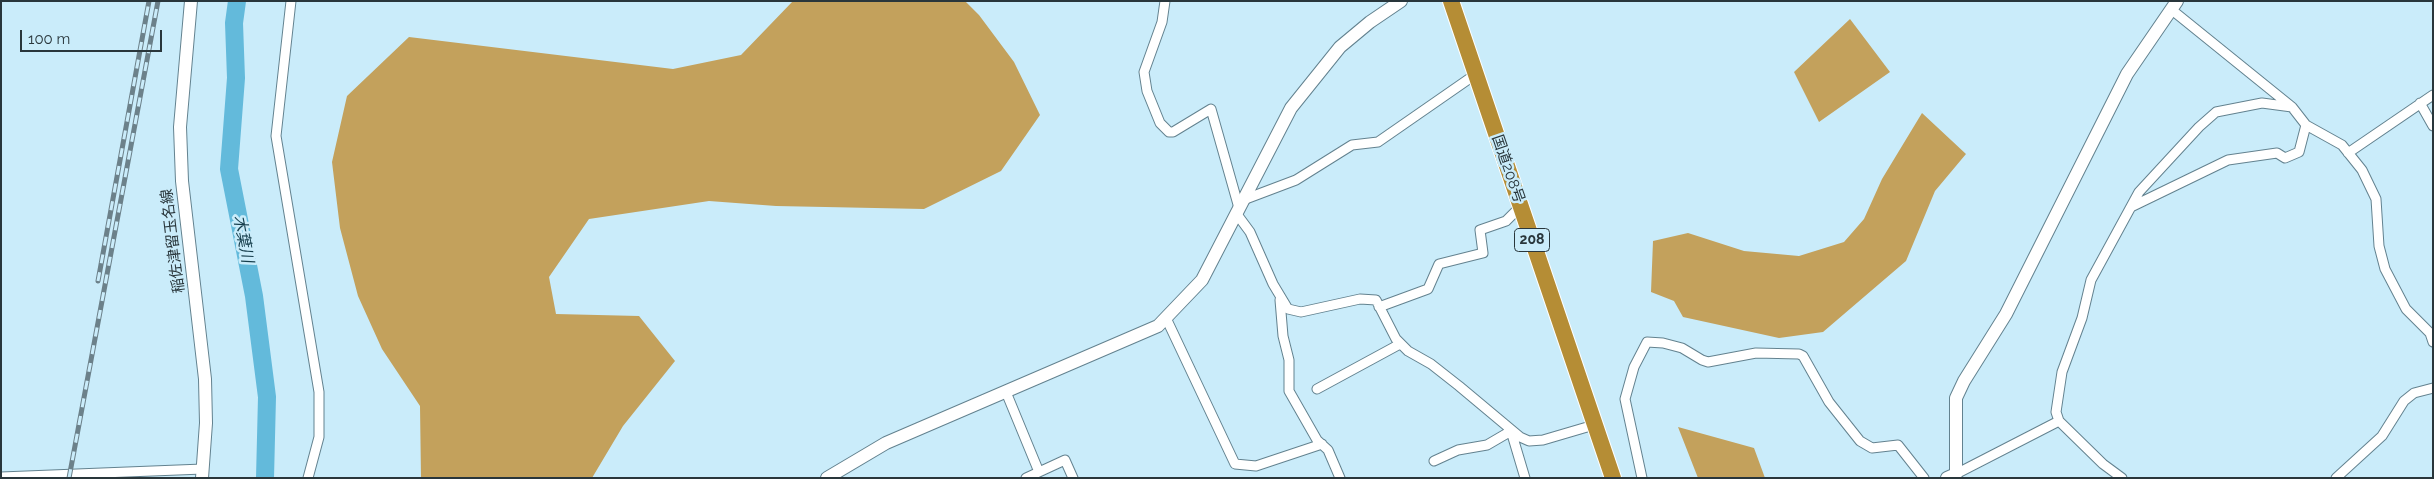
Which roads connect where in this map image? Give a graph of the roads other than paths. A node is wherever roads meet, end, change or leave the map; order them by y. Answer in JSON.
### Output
{"nodes":[{"id":1,"x":191,"y":1,"type":"edge"},
{"id":2,"x":291,"y":1,"type":"edge"},
{"id":3,"x":1165,"y":1,"type":"edge"},
{"id":4,"x":1401,"y":1,"type":"edge"},
{"id":5,"x":1451,"y":1,"type":"edge"},
{"id":6,"x":2175,"y":6,"type":"edge"},
{"id":7,"x":1476,"y":74,"type":"junction"},
{"id":8,"x":2433,"y":94,"type":"edge"},
{"id":9,"x":2420,"y":103,"type":"junction"},
{"id":10,"x":2292,"y":107,"type":"junction"},
{"id":11,"x":2306,"y":125,"type":"junction"},
{"id":12,"x":2433,"y":126,"type":"edge"},
{"id":13,"x":2348,"y":153,"type":"junction"},
{"id":14,"x":1520,"y":206,"type":"junction"},
{"id":15,"x":1239,"y":207,"type":"junction"},
{"id":16,"x":2131,"y":207,"type":"junction"},
{"id":17,"x":1280,"y":298,"type":"junction"},
{"id":18,"x":1379,"y":307,"type":"junction"},
{"id":19,"x":1166,"y":318,"type":"junction"},
{"id":20,"x":2432,"y":335,"type":"edge"},
{"id":21,"x":1400,"y":344,"type":"junction"},
{"id":22,"x":2433,"y":388,"type":"edge"},
{"id":23,"x":1317,"y":390,"type":"dead end"},
{"id":24,"x":1006,"y":392,"type":"junction"},
{"id":25,"x":2059,"y":421,"type":"junction"},
{"id":26,"x":1594,"y":425,"type":"junction"},
{"id":27,"x":1511,"y":431,"type":"junction"},
{"id":28,"x":1322,"y":444,"type":"junction"},
{"id":29,"x":1434,"y":461,"type":"dead end"},
{"id":30,"x":1039,"y":472,"type":"junction"},
{"id":31,"x":202,"y":473,"type":"edge"},
{"id":32,"x":1,"y":477,"type":"edge"},
{"id":33,"x":1950,"y":477,"type":"edge"},
{"id":34,"x":308,"y":478,"type":"edge"},
{"id":35,"x":827,"y":478,"type":"edge"},
{"id":36,"x":1026,"y":478,"type":"edge"},
{"id":37,"x":1072,"y":478,"type":"edge"},
{"id":38,"x":1340,"y":478,"type":"edge"},
{"id":39,"x":1525,"y":478,"type":"edge"},
{"id":40,"x":1613,"y":478,"type":"edge"},
{"id":41,"x":1642,"y":478,"type":"edge"},
{"id":42,"x":1924,"y":478,"type":"edge"},
{"id":43,"x":2122,"y":478,"type":"edge"},
{"id":44,"x":2336,"y":478,"type":"edge"}],
"edges":[{"from":1,"to":31,"type":"street","name":"稲佐津留玉名線"},
{"from":2,"to":34,"type":"street"},
{"from":3,"to":15,"type":"street"},
{"from":4,"to":15,"type":"street"},
{"from":5,"to":7,"type":"highway","name":"国道208号","number":"208"},
{"from":6,"to":10,"type":"street"},
{"from":6,"to":33,"type":"street"},
{"from":7,"to":14,"type":"highway","name":"国道208号","number":"208"},
{"from":7,"to":15,"type":"street"},
{"from":8,"to":9,"type":"street"},
{"from":9,"to":12,"type":"street"},
{"from":9,"to":13,"type":"street"},
{"from":10,"to":11,"type":"street"},
{"from":10,"to":16,"type":"street"},
{"from":11,"to":13,"type":"street"},
{"from":11,"to":16,"type":"street"},
{"from":13,"to":20,"type":"street"},
{"from":14,"to":18,"type":"street"},
{"from":14,"to":26,"type":"highway","name":"国道208号","number":"208"},
{"from":15,"to":17,"type":"street"},
{"from":15,"to":19,"type":"street"},
{"from":16,"to":25,"type":"street"},
{"from":17,"to":18,"type":"street"},
{"from":17,"to":28,"type":"street"},
{"from":18,"to":21,"type":"street"},
{"from":19,"to":24,"type":"street"},
{"from":19,"to":28,"type":"street"},
{"from":21,"to":23,"type":"street"},
{"from":21,"to":27,"type":"street"},
{"from":22,"to":44,"type":"street"},
{"from":24,"to":30,"type":"street"},
{"from":24,"to":35,"type":"street"},
{"from":25,"to":33,"type":"street"},
{"from":25,"to":43,"type":"street"},
{"from":26,"to":27,"type":"street"},
{"from":26,"to":40,"type":"highway","name":"国道208号","number":"208"},
{"from":27,"to":29,"type":"street"},
{"from":27,"to":39,"type":"street"},
{"from":28,"to":38,"type":"street"},
{"from":30,"to":36,"type":"street"},
{"from":30,"to":37,"type":"street"},
{"from":31,"to":32,"type":"street"},
{"from":41,"to":42,"type":"street"}]}
